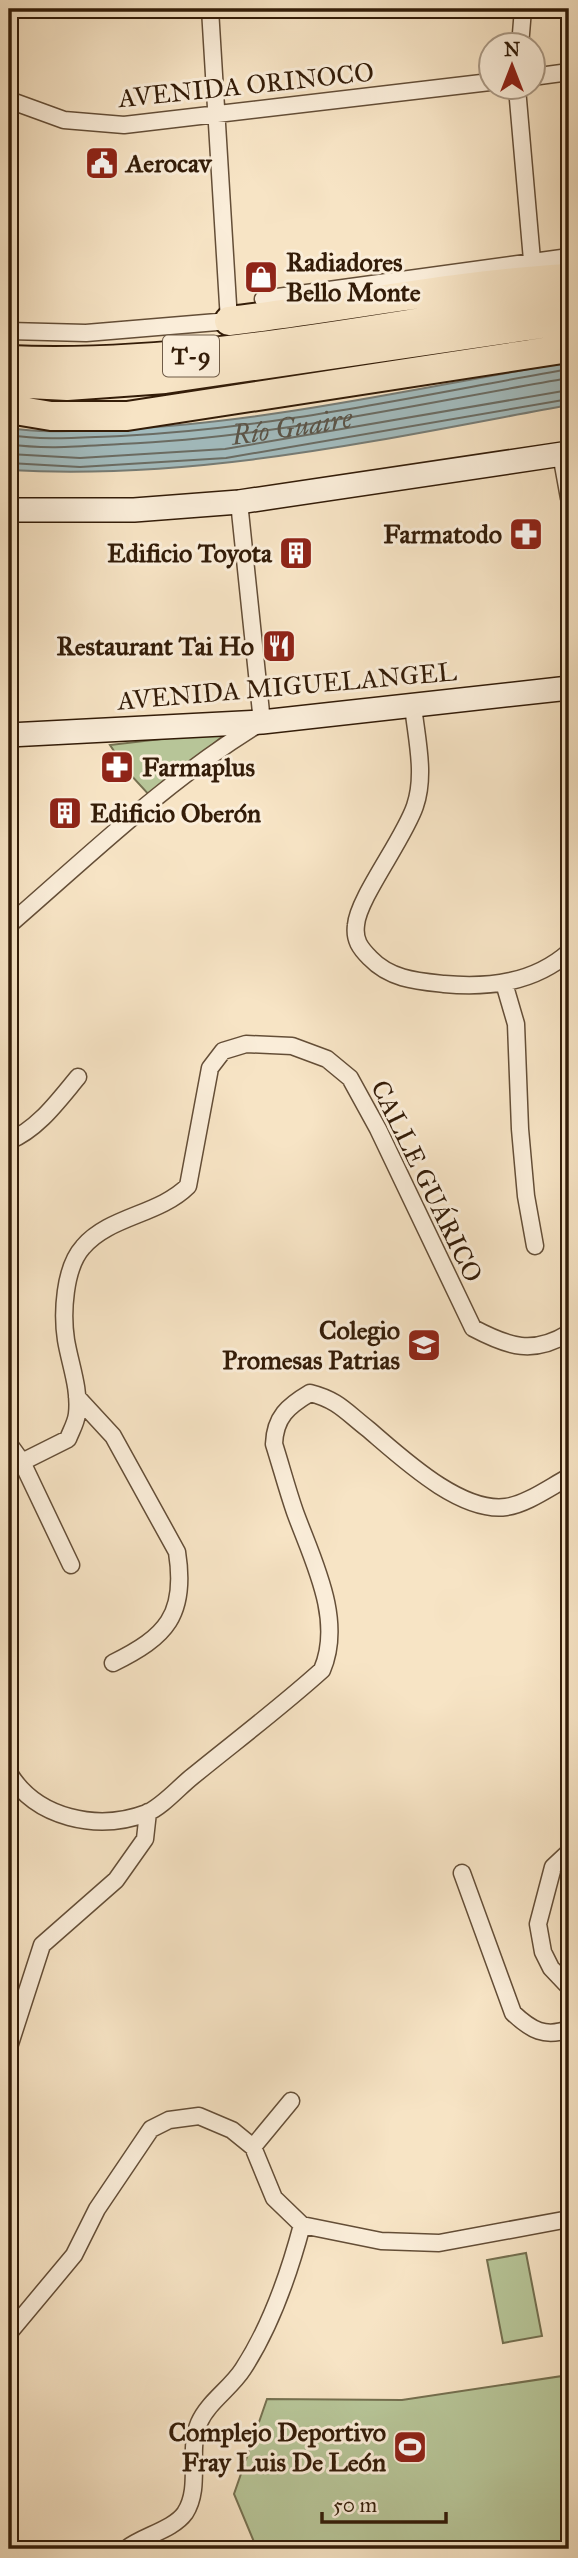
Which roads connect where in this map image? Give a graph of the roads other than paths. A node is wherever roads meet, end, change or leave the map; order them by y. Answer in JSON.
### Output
{"nodes":[{"id":1,"x":210,"y":9,"type":"edge"},
{"id":2,"x":523,"y":9,"type":"edge"},
{"id":3,"x":521,"y":32,"type":"edge"},
{"id":4,"x":569,"y":72,"type":"edge"},
{"id":5,"x":546,"y":75,"type":"edge"},
{"id":6,"x":476,"y":84,"type":"edge"},
{"id":7,"x":9,"y":100,"type":"edge"},
{"id":8,"x":518,"y":102,"type":"edge"},
{"id":9,"x":217,"y":115,"type":"junction"},
{"id":10,"x":569,"y":257,"type":"edge"},
{"id":11,"x":532,"y":260,"type":"junction"},
{"id":12,"x":569,"y":278,"type":"edge"},
{"id":13,"x":263,"y":299,"type":"dead end"},
{"id":14,"x":569,"y":299,"type":"edge"},
{"id":15,"x":229,"y":320,"type":"junction"},
{"id":16,"x":569,"y":320,"type":"edge"},
{"id":17,"x":9,"y":331,"type":"edge"},
{"id":18,"x":569,"y":348,"type":"edge"},
{"id":19,"x":9,"y":360,"type":"edge"},
{"id":20,"x":9,"y":383,"type":"edge"},
{"id":21,"x":9,"y":409,"type":"edge"},
{"id":22,"x":565,"y":454,"type":"edge"},
{"id":23,"x":569,"y":498,"type":"edge"},
{"id":24,"x":239,"y":502,"type":"junction"},
{"id":25,"x":9,"y":510,"type":"edge"},
{"id":26,"x":569,"y":688,"type":"edge"},
{"id":27,"x":413,"y":705,"type":"junction"},
{"id":28,"x":262,"y":722,"type":"junction"},
{"id":29,"x":9,"y":735,"type":"edge"},
{"id":30,"x":9,"y":925,"type":"edge"},
{"id":31,"x":569,"y":952,"type":"edge"},
{"id":32,"x":503,"y":983,"type":"junction"},
{"id":33,"x":78,"y":1077,"type":"dead end"},
{"id":34,"x":9,"y":1141,"type":"edge"},
{"id":35,"x":536,"y":1246,"type":"dead end"},
{"id":36,"x":569,"y":1333,"type":"edge"},
{"id":37,"x":77,"y":1397,"type":"junction"},
{"id":38,"x":9,"y":1444,"type":"edge"},
{"id":39,"x":22,"y":1462,"type":"junction"},
{"id":40,"x":569,"y":1477,"type":"edge"},
{"id":41,"x":71,"y":1565,"type":"dead end"},
{"id":42,"x":113,"y":1663,"type":"dead end"},
{"id":43,"x":9,"y":1773,"type":"edge"},
{"id":44,"x":148,"y":1812,"type":"junction"},
{"id":45,"x":569,"y":1853,"type":"edge"},
{"id":46,"x":462,"y":1873,"type":"dead end"},
{"id":47,"x":569,"y":1987,"type":"edge"},
{"id":48,"x":569,"y":2029,"type":"edge"},
{"id":49,"x":9,"y":2047,"type":"edge"},
{"id":50,"x":290,"y":2101,"type":"dead end"},
{"id":51,"x":254,"y":2147,"type":"junction"},
{"id":52,"x":569,"y":2219,"type":"edge"},
{"id":53,"x":302,"y":2225,"type":"junction"},
{"id":54,"x":9,"y":2333,"type":"edge"},
{"id":55,"x":126,"y":2549,"type":"edge"}],
"edges":[{"from":1,"to":9,"type":"street"},
{"from":2,"to":3,"type":"street"},
{"from":4,"to":5,"type":"street"},
{"from":6,"to":9,"type":"street","name":"AVENIDA ORINOCO"},
{"from":7,"to":9,"type":"street","name":"AVENIDA ORINOCO"},
{"from":8,"to":11,"type":"street"},
{"from":9,"to":15,"type":"street"},
{"from":10,"to":11,"type":"street"},
{"from":11,"to":13,"type":"street"},
{"from":12,"to":15,"type":"highway"},
{"from":14,"to":19,"type":"highway","number":"T-9"},
{"from":15,"to":17,"type":"street"},
{"from":16,"to":20,"type":"highway"},
{"from":18,"to":21,"type":"highway","number":"T-9"},
{"from":22,"to":23,"type":"street"},
{"from":22,"to":24,"type":"street"},
{"from":24,"to":25,"type":"street"},
{"from":24,"to":28,"type":"street"},
{"from":26,"to":27,"type":"street","name":"AVENIDA MIGUELANGEL"},
{"from":27,"to":28,"type":"street","name":"AVENIDA MIGUELANGEL"},
{"from":27,"to":32,"type":"street"},
{"from":28,"to":29,"type":"street","name":"AVENIDA MIGUELANGEL"},
{"from":28,"to":30,"type":"street"},
{"from":31,"to":32,"type":"street"},
{"from":32,"to":35,"type":"street"},
{"from":33,"to":34,"type":"street"},
{"from":36,"to":37,"type":"street","name":"CALLE GUÁRICO"},
{"from":37,"to":39,"type":"street","name":"CALLE GUÁRICO"},
{"from":37,"to":42,"type":"street"},
{"from":38,"to":39,"type":"street"},
{"from":39,"to":41,"type":"street"},
{"from":40,"to":44,"type":"street"},
{"from":43,"to":44,"type":"street"},
{"from":44,"to":49,"type":"street"},
{"from":45,"to":47,"type":"street"},
{"from":46,"to":48,"type":"street"},
{"from":50,"to":51,"type":"street"},
{"from":51,"to":53,"type":"street"},
{"from":51,"to":54,"type":"street"},
{"from":52,"to":53,"type":"street"},
{"from":53,"to":55,"type":"street"}]}
